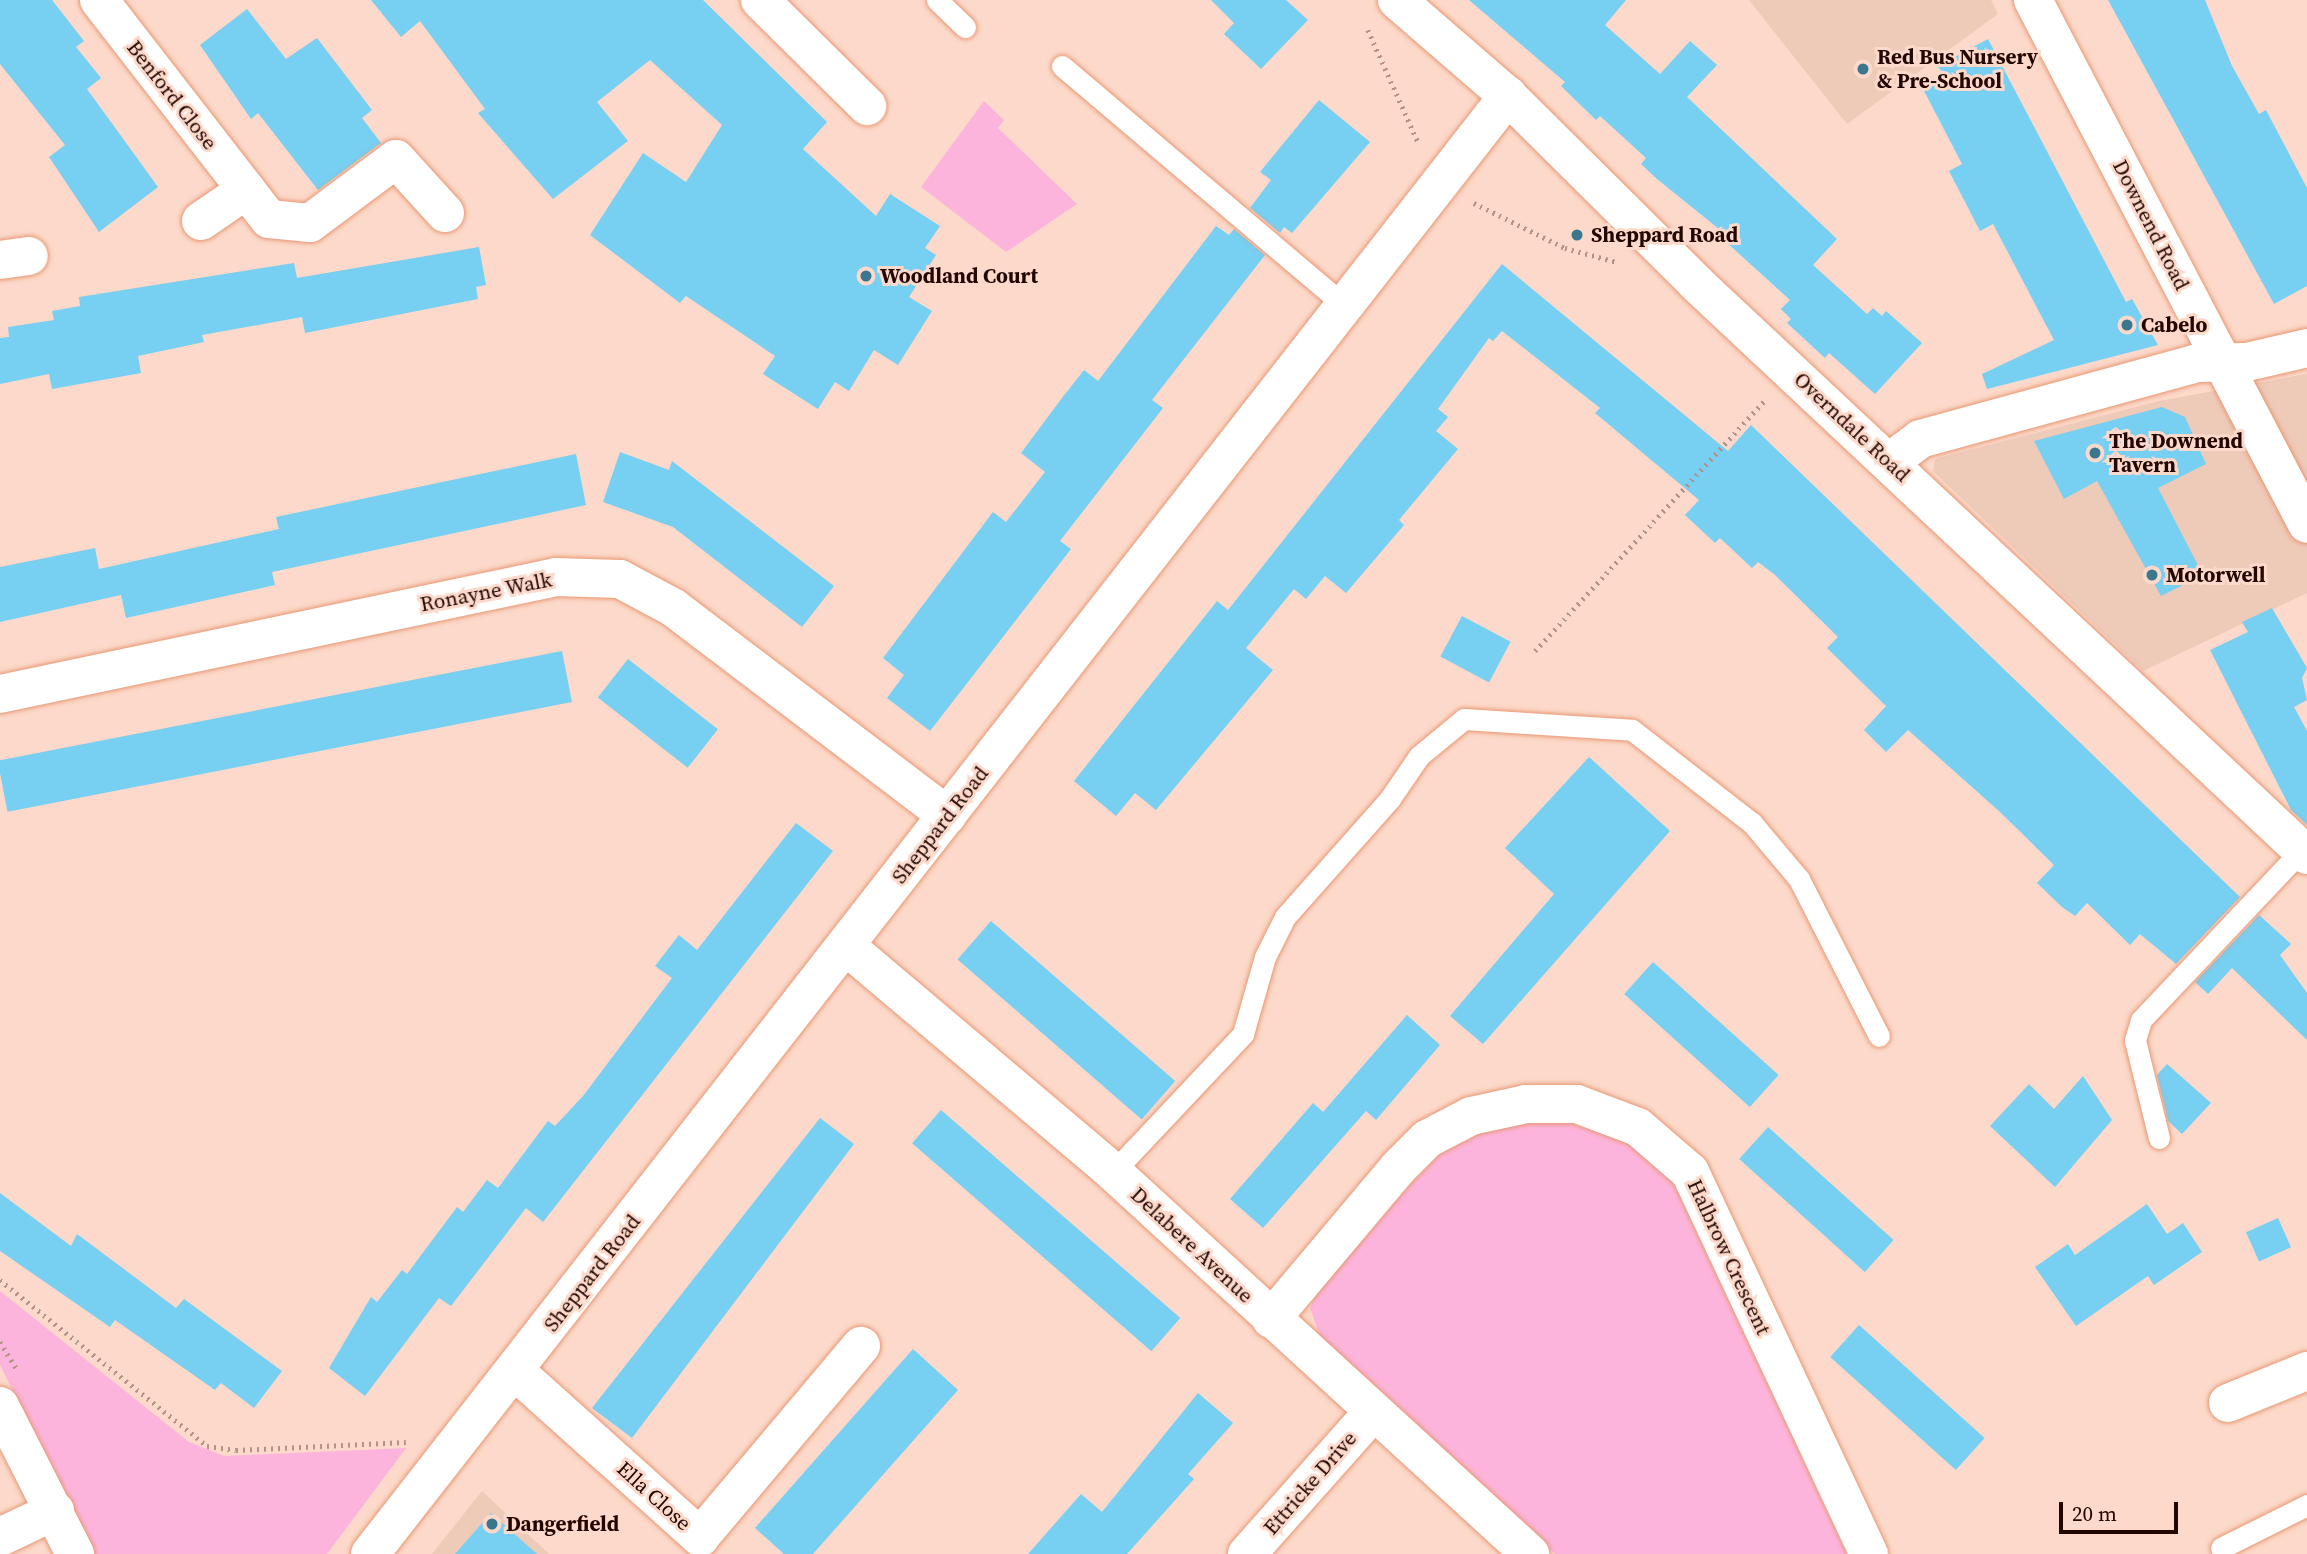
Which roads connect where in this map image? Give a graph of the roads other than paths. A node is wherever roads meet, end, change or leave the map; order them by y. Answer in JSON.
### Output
{"nodes":[{"id":1,"x":99,"y":0,"type":"edge"},
{"id":2,"x":760,"y":0,"type":"edge"},
{"id":3,"x":937,"y":0,"type":"edge"},
{"id":4,"x":1397,"y":0,"type":"edge"},
{"id":5,"x":2033,"y":0,"type":"edge"},
{"id":6,"x":965,"y":27,"type":"dead end"},
{"id":7,"x":1062,"y":66,"type":"dead end"},
{"id":8,"x":1508,"y":96,"type":"junction"},
{"id":9,"x":867,"y":106,"type":"dead end"},
{"id":10,"x":246,"y":190,"type":"junction"},
{"id":11,"x":445,"y":213,"type":"dead end"},
{"id":12,"x":201,"y":221,"type":"dead end"},
{"id":13,"x":1344,"y":305,"type":"junction"},
{"id":14,"x":2307,"y":348,"type":"edge"},
{"id":15,"x":2223,"y":363,"type":"junction"},
{"id":16,"x":1891,"y":461,"type":"junction"},
{"id":17,"x":2307,"y":524,"type":"edge"},
{"id":18,"x":0,"y":694,"type":"edge"},
{"id":19,"x":947,"y":815,"type":"junction"},
{"id":20,"x":2304,"y":853,"type":"edge"},
{"id":21,"x":846,"y":947,"type":"junction"},
{"id":22,"x":1879,"y":1036,"type":"dead end"},
{"id":23,"x":2159,"y":1138,"type":"dead end"},
{"id":24,"x":1113,"y":1172,"type":"junction"},
{"id":25,"x":1271,"y":1319,"type":"junction"},
{"id":26,"x":861,"y":1346,"type":"dead end"},
{"id":27,"x":515,"y":1371,"type":"junction"},
{"id":28,"x":2307,"y":1371,"type":"edge"},
{"id":29,"x":2228,"y":1403,"type":"dead end"},
{"id":30,"x":0,"y":1406,"type":"edge"},
{"id":31,"x":1373,"y":1412,"type":"junction"},
{"id":32,"x":2307,"y":1505,"type":"edge"},
{"id":33,"x":55,"y":1511,"type":"junction"},
{"id":34,"x":0,"y":1537,"type":"edge"},
{"id":35,"x":2221,"y":1548,"type":"dead end"},
{"id":36,"x":373,"y":1553,"type":"edge"},
{"id":37,"x":75,"y":1554,"type":"edge"},
{"id":38,"x":1247,"y":1554,"type":"edge"},
{"id":39,"x":1530,"y":1554,"type":"edge"},
{"id":40,"x":1869,"y":1554,"type":"edge"}],
"edges":[{"from":1,"to":10,"type":"street","name":"Benford Close"},
{"from":2,"to":9,"type":"street"},
{"from":3,"to":6,"type":"lane"},
{"from":4,"to":8,"type":"street","name":"Overndale Road"},
{"from":5,"to":15,"type":"street","name":"Downend Road"},
{"from":7,"to":13,"type":"lane"},
{"from":8,"to":13,"type":"street","name":"Sheppard Road"},
{"from":8,"to":16,"type":"street","name":"Overndale Road"},
{"from":10,"to":11,"type":"street","name":"Benford Close"},
{"from":10,"to":12,"type":"street"},
{"from":13,"to":19,"type":"street","name":"Sheppard Road"},
{"from":14,"to":15,"type":"street"},
{"from":15,"to":16,"type":"street"},
{"from":15,"to":17,"type":"street","name":"Downend Road"},
{"from":16,"to":20,"type":"street","name":"Overndale Road"},
{"from":18,"to":19,"type":"street","name":"Ronayne Walk"},
{"from":19,"to":21,"type":"street","name":"Sheppard Road"},
{"from":20,"to":23,"type":"lane"},
{"from":21,"to":24,"type":"street","name":"Delabere Avenue"},
{"from":21,"to":27,"type":"street","name":"Sheppard Road"},
{"from":22,"to":24,"type":"lane"},
{"from":24,"to":25,"type":"street","name":"Delabere Avenue"},
{"from":25,"to":31,"type":"street","name":"Delabere Avenue"},
{"from":25,"to":40,"type":"street","name":"Halbrow Crescent"},
{"from":26,"to":27,"type":"street","name":"Ella Close"},
{"from":27,"to":36,"type":"street","name":"Sheppard Road"},
{"from":28,"to":29,"type":"street"},
{"from":30,"to":33,"type":"street"},
{"from":31,"to":38,"type":"street","name":"Ettricke Drive"},
{"from":31,"to":39,"type":"street","name":"Delabere Avenue"},
{"from":32,"to":35,"type":"lane"},
{"from":33,"to":34,"type":"street"},
{"from":33,"to":37,"type":"street"}]}
